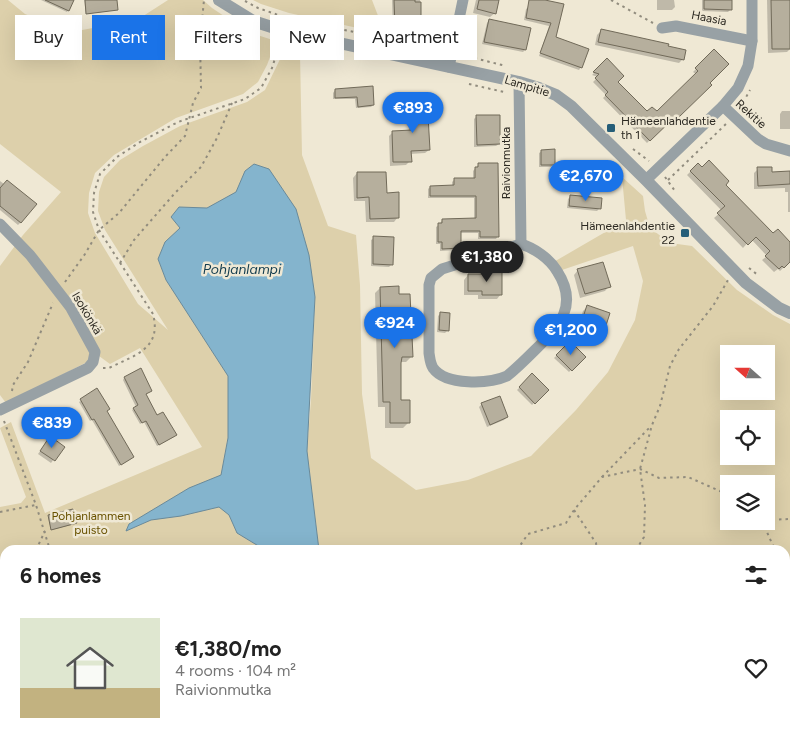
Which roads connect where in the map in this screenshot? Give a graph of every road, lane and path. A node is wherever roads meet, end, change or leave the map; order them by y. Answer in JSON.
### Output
{"nodes":[{"id":1,"x":204,"y":0,"type":"edge"},
{"id":2,"x":219,"y":0,"type":"edge"},
{"id":3,"x":463,"y":0,"type":"edge"},
{"id":4,"x":611,"y":0,"type":"edge"},
{"id":5,"x":752,"y":0,"type":"edge"},
{"id":6,"x":270,"y":26,"type":"edge"},
{"id":7,"x":662,"y":28,"type":"joint"},
{"id":8,"x":752,"y":41,"type":"junction"},
{"id":9,"x":344,"y":44,"type":"edge"},
{"id":10,"x":275,"y":60,"type":"edge"},
{"id":11,"x":449,"y":67,"type":"junction"},
{"id":12,"x":519,"y":82,"type":"junction"},
{"id":13,"x":232,"y":103,"type":"junction"},
{"id":14,"x":723,"y":106,"type":"junction"},
{"id":15,"x":191,"y":117,"type":"junction"},
{"id":16,"x":790,"y":150,"type":"edge"},
{"id":17,"x":646,"y":180,"type":"junction"},
{"id":18,"x":0,"y":224,"type":"edge"},
{"id":19,"x":99,"y":230,"type":"junction"},
{"id":20,"x":520,"y":244,"type":"junction"},
{"id":21,"x":120,"y":263,"type":"junction"},
{"id":22,"x":733,"y":271,"type":"junction"},
{"id":23,"x":59,"y":292,"type":"junction"},
{"id":24,"x":790,"y":313,"type":"edge"},
{"id":25,"x":93,"y":362,"type":"junction"},
{"id":26,"x":12,"y":406,"type":"junction"},
{"id":27,"x":0,"y":411,"type":"edge"},
{"id":28,"x":652,"y":425,"type":"junction"},
{"id":29,"x":640,"y":470,"type":"junction"},
{"id":30,"x":602,"y":477,"type":"junction"},
{"id":31,"x":720,"y":491,"type":"edge"},
{"id":32,"x":36,"y":505,"type":"junction"},
{"id":33,"x":574,"y":510,"type":"junction"},
{"id":34,"x":0,"y":512,"type":"edge"},
{"id":35,"x":790,"y":519,"type":"edge"},
{"id":36,"x":775,"y":520,"type":"edge"},
{"id":37,"x":766,"y":530,"type":"edge"},
{"id":38,"x":45,"y":532,"type":"junction"},
{"id":39,"x":38,"y":545,"type":"edge"},
{"id":40,"x":49,"y":545,"type":"edge"},
{"id":41,"x":520,"y":545,"type":"edge"},
{"id":42,"x":596,"y":545,"type":"edge"},
{"id":43,"x":639,"y":545,"type":"edge"},
{"id":44,"x":773,"y":545,"type":"edge"}],
"edges":[{"from":1,"to":15,"type":"path"},
{"from":2,"to":6,"type":"street","name":"Lampitie"},
{"from":3,"to":11,"type":"street"},
{"from":4,"to":7,"type":"path"},
{"from":5,"to":8,"type":"street"},
{"from":7,"to":8,"type":"street","name":"Haasia"},
{"from":8,"to":14,"type":"street"},
{"from":9,"to":11,"type":"street","name":"Lampitie"},
{"from":10,"to":13,"type":"path"},
{"from":11,"to":12,"type":"street","name":"Lampitie"},
{"from":12,"to":17,"type":"street","name":"Lampitie"},
{"from":12,"to":20,"type":"street","name":"Raivionmutka"},
{"from":13,"to":15,"type":"path"},
{"from":13,"to":21,"type":"path"},
{"from":14,"to":16,"type":"street","name":"Rekitie"},
{"from":14,"to":17,"type":"street"},
{"from":15,"to":19,"type":"path"},
{"from":15,"to":19,"type":"path"},
{"from":17,"to":22,"type":"street","name":"Lampitie"},
{"from":18,"to":23,"type":"street","name":"Isokönkä"},
{"from":19,"to":21,"type":"path"},
{"from":19,"to":23,"type":"path"},
{"from":20,"to":20,"type":"street"},
{"from":21,"to":25,"type":"path"},
{"from":22,"to":24,"type":"street","name":"Lampitie"},
{"from":22,"to":28,"type":"path"},
{"from":23,"to":25,"type":"street","name":"Isokönkä"},
{"from":23,"to":26,"type":"path"},
{"from":25,"to":26,"type":"street"},
{"from":26,"to":27,"type":"street"},
{"from":27,"to":32,"type":"path"},
{"from":28,"to":29,"type":"path"},
{"from":28,"to":30,"type":"path"},
{"from":29,"to":30,"type":"path"},
{"from":29,"to":31,"type":"path"},
{"from":29,"to":43,"type":"path"},
{"from":30,"to":33,"type":"path"},
{"from":32,"to":34,"type":"path"},
{"from":32,"to":38,"type":"path"},
{"from":33,"to":41,"type":"path"},
{"from":33,"to":42,"type":"path"},
{"from":35,"to":36,"type":"path"},
{"from":37,"to":44,"type":"path"},
{"from":38,"to":39,"type":"path"},
{"from":38,"to":40,"type":"path"}]}
